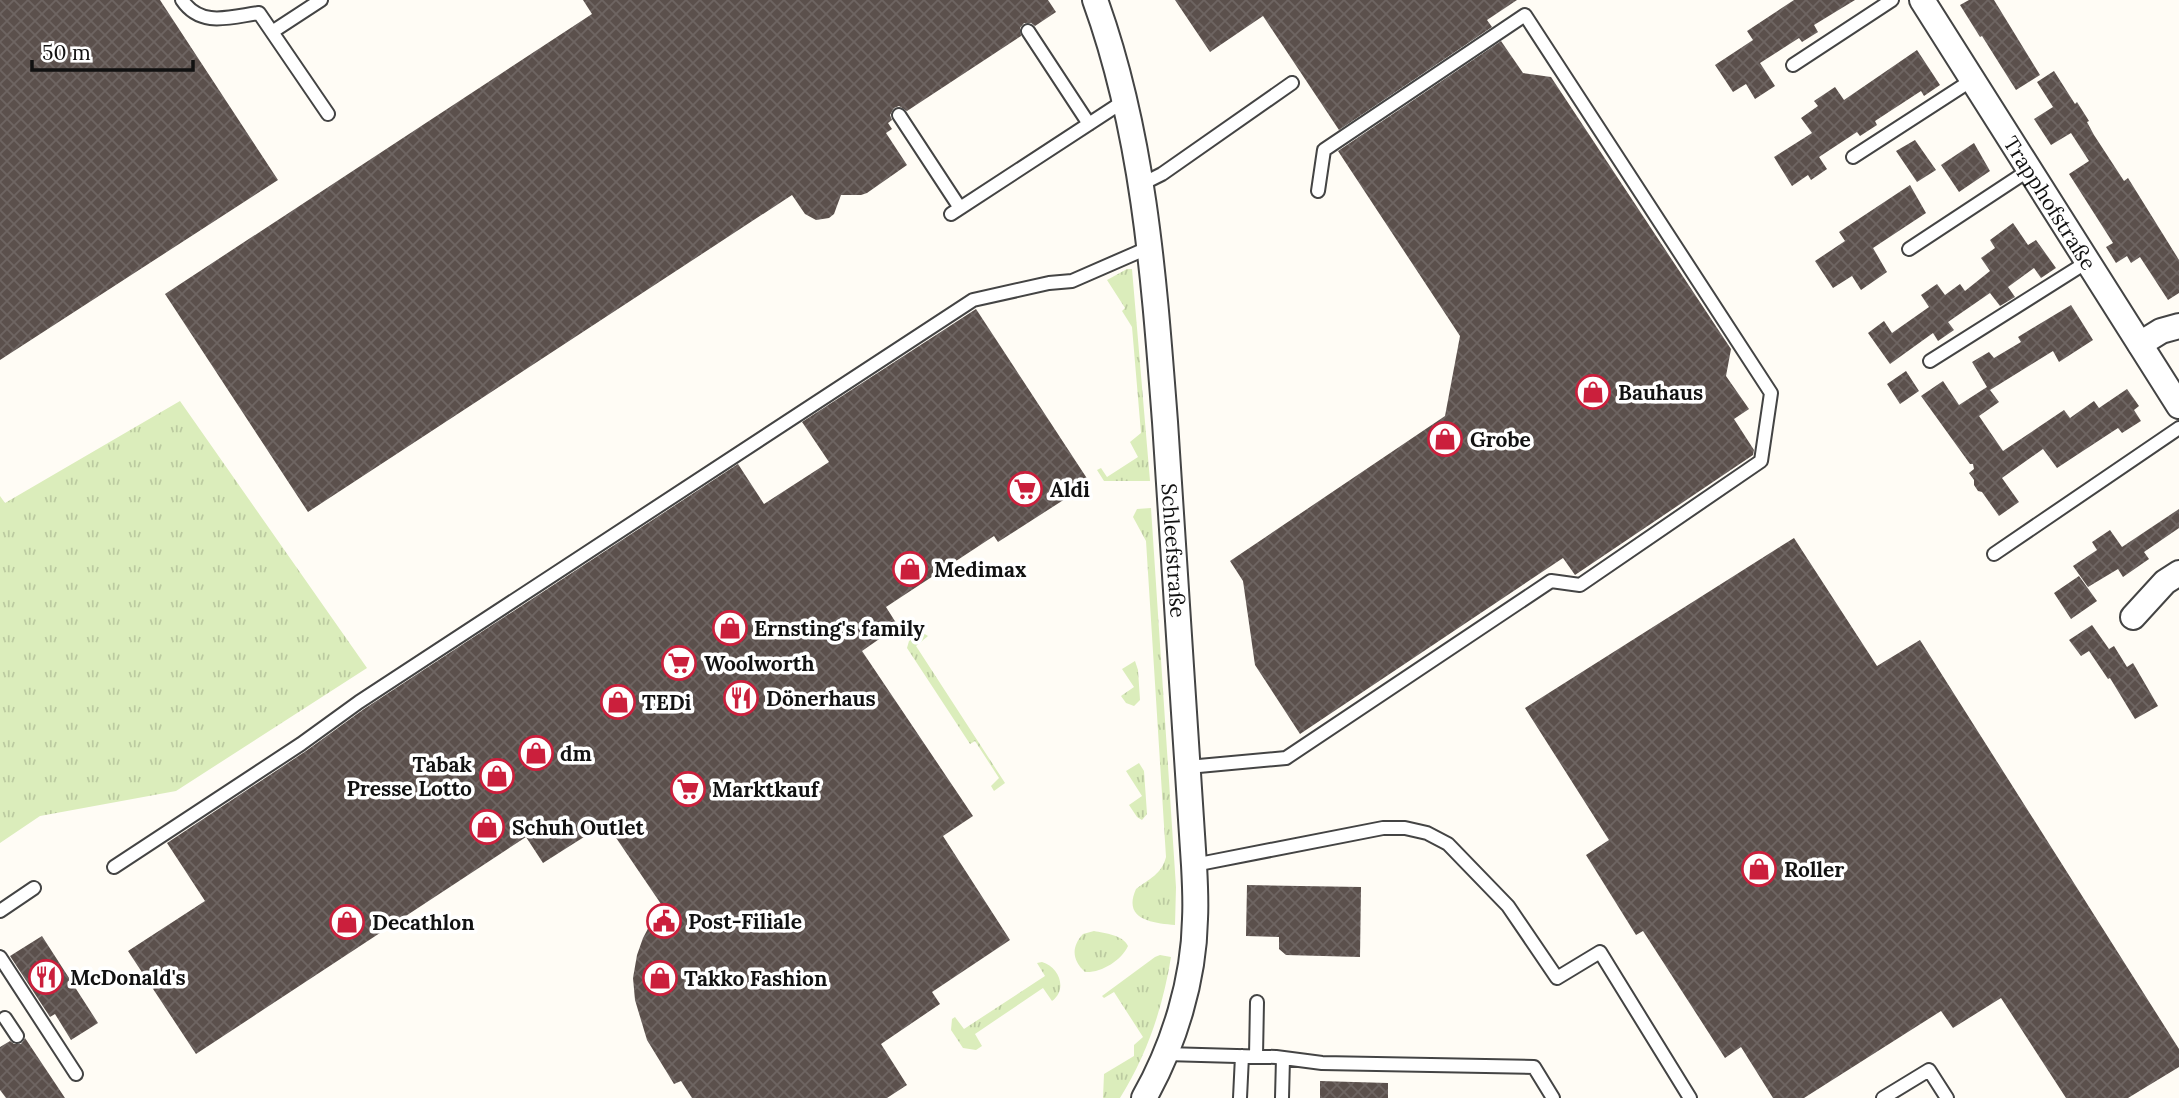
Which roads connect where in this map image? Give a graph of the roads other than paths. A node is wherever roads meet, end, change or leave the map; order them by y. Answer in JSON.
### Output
{"nodes":[{"id":1,"x":182,"y":0,"type":"edge"},
{"id":2,"x":321,"y":0,"type":"edge"},
{"id":3,"x":1095,"y":0,"type":"edge"},
{"id":4,"x":1892,"y":0,"type":"edge"},
{"id":5,"x":1922,"y":0,"type":"edge"},
{"id":6,"x":1028,"y":31,"type":"dead end"},
{"id":7,"x":272,"y":32,"type":"junction"},
{"id":8,"x":1793,"y":65,"type":"dead end"},
{"id":9,"x":1972,"y":80,"type":"junction"},
{"id":10,"x":1292,"y":83,"type":"dead end"},
{"id":11,"x":1124,"y":101,"type":"junction"},
{"id":12,"x":328,"y":114,"type":"dead end"},
{"id":13,"x":899,"y":116,"type":"dead end"},
{"id":14,"x":1090,"y":124,"type":"junction"},
{"id":15,"x":1853,"y":157,"type":"dead end"},
{"id":16,"x":2029,"y":170,"type":"junction"},
{"id":17,"x":1142,"y":184,"type":"junction"},
{"id":18,"x":1318,"y":191,"type":"dead end"},
{"id":19,"x":1150,"y":247,"type":"junction"},
{"id":20,"x":1909,"y":249,"type":"dead end"},
{"id":21,"x":2088,"y":261,"type":"junction"},
{"id":22,"x":2179,"y":327,"type":"edge"},
{"id":23,"x":2140,"y":344,"type":"junction"},
{"id":24,"x":1930,"y":361,"type":"dead end"},
{"id":25,"x":2179,"y":406,"type":"edge"},
{"id":26,"x":2179,"y":428,"type":"edge"},
{"id":27,"x":1994,"y":554,"type":"dead end"},
{"id":28,"x":2179,"y":573,"type":"edge"},
{"id":29,"x":2133,"y":617,"type":"dead end"},
{"id":30,"x":1188,"y":767,"type":"junction"},
{"id":31,"x":1194,"y":865,"type":"junction"},
{"id":32,"x":114,"y":867,"type":"dead end"},
{"id":33,"x":34,"y":888,"type":"dead end"},
{"id":34,"x":0,"y":911,"type":"edge"},
{"id":35,"x":0,"y":957,"type":"edge"},
{"id":36,"x":1257,"y":1002,"type":"dead end"},
{"id":37,"x":5,"y":1018,"type":"dead end"},
{"id":38,"x":17,"y":1036,"type":"dead end"},
{"id":39,"x":1166,"y":1054,"type":"junction"},
{"id":40,"x":1242,"y":1056,"type":"junction"},
{"id":41,"x":1256,"y":1056,"type":"junction"},
{"id":42,"x":1283,"y":1058,"type":"junction"},
{"id":43,"x":76,"y":1074,"type":"dead end"},
{"id":44,"x":1144,"y":1098,"type":"edge"},
{"id":45,"x":1240,"y":1098,"type":"edge"},
{"id":46,"x":1282,"y":1098,"type":"edge"},
{"id":47,"x":1553,"y":1098,"type":"edge"},
{"id":48,"x":1690,"y":1098,"type":"edge"},
{"id":49,"x":1883,"y":1098,"type":"edge"},
{"id":50,"x":1947,"y":1098,"type":"edge"}],
"edges":[{"from":1,"to":7,"type":"lane"},
{"from":2,"to":7,"type":"lane"},
{"from":3,"to":11,"type":"street","name":"Schleefstraße"},
{"from":4,"to":8,"type":"lane"},
{"from":5,"to":9,"type":"street","name":"Trapphofstraße"},
{"from":6,"to":14,"type":"lane"},
{"from":7,"to":12,"type":"lane"},
{"from":9,"to":15,"type":"lane"},
{"from":9,"to":16,"type":"street","name":"Trapphofstraße"},
{"from":10,"to":17,"type":"lane"},
{"from":11,"to":14,"type":"lane"},
{"from":11,"to":17,"type":"street","name":"Schleefstraße"},
{"from":13,"to":14,"type":"lane"},
{"from":16,"to":20,"type":"lane"},
{"from":16,"to":21,"type":"street","name":"Trapphofstraße"},
{"from":17,"to":19,"type":"street","name":"Schleefstraße"},
{"from":18,"to":30,"type":"lane"},
{"from":19,"to":30,"type":"street","name":"Schleefstraße"},
{"from":19,"to":32,"type":"lane"},
{"from":21,"to":23,"type":"street","name":"Trapphofstraße"},
{"from":21,"to":24,"type":"lane"},
{"from":22,"to":23,"type":"street"},
{"from":23,"to":25,"type":"street","name":"Trapphofstraße"},
{"from":26,"to":27,"type":"lane"},
{"from":28,"to":29,"type":"street"},
{"from":30,"to":31,"type":"street","name":"Schleefstraße"},
{"from":31,"to":39,"type":"street","name":"Schleefstraße"},
{"from":31,"to":48,"type":"lane"},
{"from":33,"to":34,"type":"lane"},
{"from":35,"to":43,"type":"lane"},
{"from":36,"to":41,"type":"lane"},
{"from":37,"to":38,"type":"lane"},
{"from":39,"to":40,"type":"lane"},
{"from":39,"to":44,"type":"street","name":"Schleefstraße"},
{"from":40,"to":41,"type":"lane"},
{"from":40,"to":45,"type":"lane"},
{"from":41,"to":42,"type":"lane"},
{"from":42,"to":46,"type":"lane"},
{"from":42,"to":47,"type":"lane"},
{"from":49,"to":50,"type":"lane"}]}
